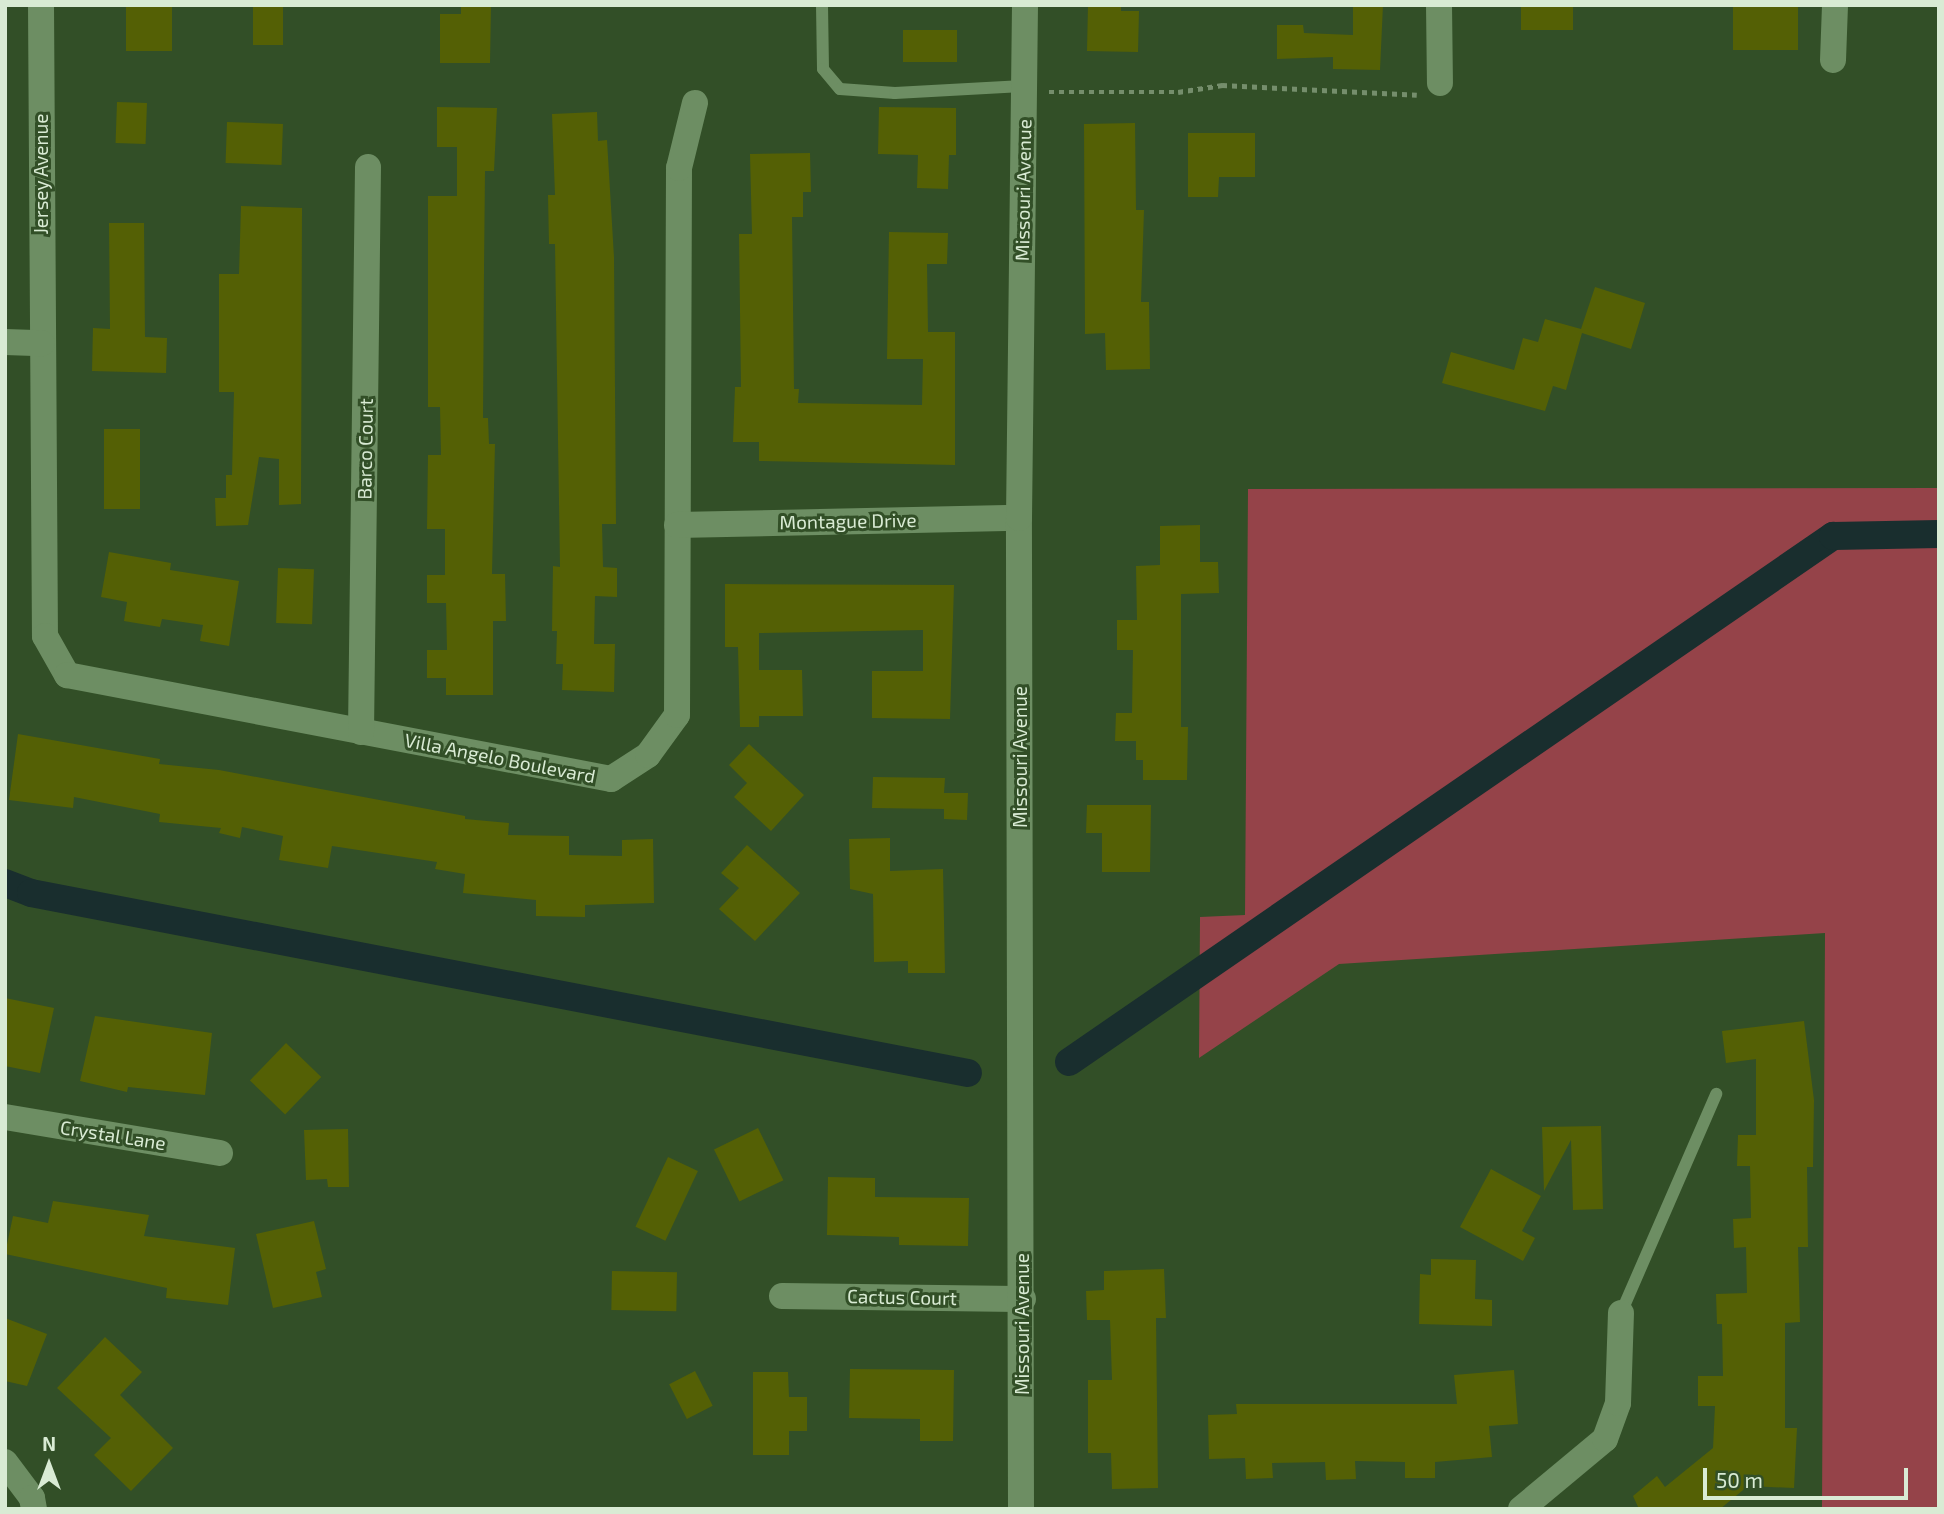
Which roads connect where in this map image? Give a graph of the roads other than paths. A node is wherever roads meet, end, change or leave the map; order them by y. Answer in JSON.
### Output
{"nodes":[{"id":1,"x":41,"y":5,"type":"edge"},
{"id":2,"x":822,"y":5,"type":"edge"},
{"id":3,"x":1025,"y":5,"type":"edge"},
{"id":4,"x":1440,"y":5,"type":"edge"},
{"id":5,"x":1835,"y":5,"type":"edge"},
{"id":6,"x":1833,"y":60,"type":"dead end"},
{"id":7,"x":1440,"y":83,"type":"road end"},
{"id":8,"x":1025,"y":86,"type":"junction"},
{"id":9,"x":695,"y":103,"type":"dead end"},
{"id":10,"x":369,"y":167,"type":"dead end"},
{"id":11,"x":5,"y":342,"type":"edge"},
{"id":12,"x":42,"y":343,"type":"junction"},
{"id":13,"x":1019,"y":518,"type":"junction"},
{"id":14,"x":677,"y":525,"type":"junction"},
{"id":15,"x":361,"y":732,"type":"junction"},
{"id":16,"x":1716,"y":1094,"type":"dead end"},
{"id":17,"x":5,"y":1117,"type":"edge"},
{"id":18,"x":220,"y":1153,"type":"dead end"},
{"id":19,"x":782,"y":1296,"type":"dead end"},
{"id":20,"x":1023,"y":1299,"type":"junction"},
{"id":21,"x":1621,"y":1313,"type":"joint"},
{"id":22,"x":5,"y":1462,"type":"edge"},
{"id":23,"x":34,"y":1509,"type":"edge"},
{"id":24,"x":1021,"y":1509,"type":"edge"},
{"id":25,"x":1521,"y":1509,"type":"edge"}],
"edges":[{"from":1,"to":12,"type":"street","name":"Jersey Avenue"},
{"from":2,"to":8,"type":"lane"},
{"from":3,"to":8,"type":"street","name":"Missouri Avenue"},
{"from":4,"to":7,"type":"street"},
{"from":5,"to":6,"type":"street"},
{"from":8,"to":13,"type":"street","name":"Missouri Avenue"},
{"from":9,"to":14,"type":"street","name":"Villa Angelo Boulevard"},
{"from":10,"to":15,"type":"street","name":"Barco Court"},
{"from":11,"to":12,"type":"street"},
{"from":12,"to":15,"type":"street","name":"Villa Angelo Boulevard"},
{"from":13,"to":14,"type":"street","name":"Montague Drive"},
{"from":13,"to":20,"type":"street","name":"Missouri Avenue"},
{"from":14,"to":15,"type":"street","name":"Villa Angelo Boulevard"},
{"from":16,"to":21,"type":"lane"},
{"from":17,"to":18,"type":"street","name":"Crystal Lane"},
{"from":19,"to":20,"type":"street","name":"Cactus Court"},
{"from":20,"to":24,"type":"street","name":"Missouri Avenue"},
{"from":21,"to":25,"type":"street"},
{"from":22,"to":23,"type":"street"}]}
